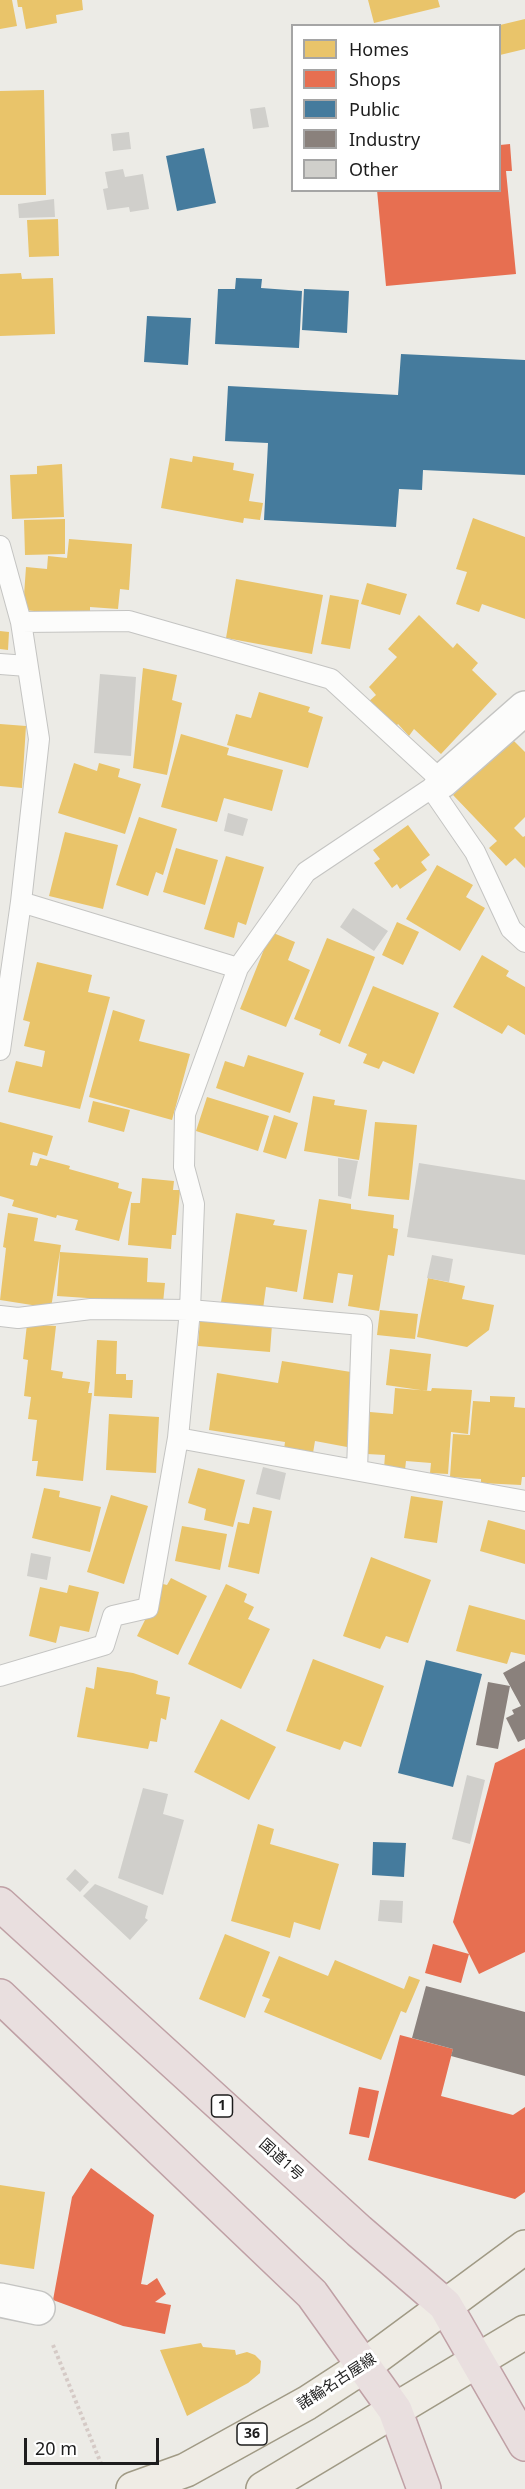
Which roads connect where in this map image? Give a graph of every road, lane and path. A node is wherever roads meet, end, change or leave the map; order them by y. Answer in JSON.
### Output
{"nodes":[{"id":1,"x":0,"y":546,"type":"edge"},
{"id":2,"x":21,"y":622,"type":"junction"},
{"id":3,"x":0,"y":664,"type":"edge"},
{"id":4,"x":27,"y":666,"type":"junction"},
{"id":5,"x":525,"y":708,"type":"edge"},
{"id":6,"x":437,"y":784,"type":"junction"},
{"id":7,"x":21,"y":902,"type":"junction"},
{"id":8,"x":525,"y":942,"type":"edge"},
{"id":9,"x":238,"y":968,"type":"junction"},
{"id":10,"x":0,"y":1050,"type":"edge"},
{"id":11,"x":190,"y":1310,"type":"junction"},
{"id":12,"x":0,"y":1316,"type":"edge"},
{"id":13,"x":178,"y":1438,"type":"junction"},
{"id":14,"x":357,"y":1470,"type":"junction"},
{"id":15,"x":525,"y":1501,"type":"edge"},
{"id":16,"x":0,"y":1676,"type":"edge"},
{"id":17,"x":0,"y":1905,"type":"edge"},
{"id":18,"x":5,"y":2011,"type":"edge"},
{"id":19,"x":525,"y":2247,"type":"edge"},
{"id":20,"x":0,"y":2300,"type":"edge"},
{"id":21,"x":445,"y":2306,"type":"junction"},
{"id":22,"x":38,"y":2307,"type":"joint"},
{"id":23,"x":525,"y":2331,"type":"edge"},
{"id":24,"x":476,"y":2361,"type":"junction"},
{"id":25,"x":364,"y":2366,"type":"junction"},
{"id":26,"x":395,"y":2410,"type":"junction"},
{"id":27,"x":525,"y":2444,"type":"edge"},
{"id":28,"x":102,"y":2468,"type":"dead end"},
{"id":29,"x":133,"y":2489,"type":"edge"},
{"id":30,"x":263,"y":2489,"type":"edge"},
{"id":31,"x":424,"y":2489,"type":"edge"}],
"edges":[{"from":1,"to":2,"type":"lane"},
{"from":2,"to":4,"type":"lane"},
{"from":2,"to":6,"type":"lane"},
{"from":3,"to":4,"type":"lane"},
{"from":4,"to":7,"type":"lane"},
{"from":5,"to":6,"type":"street"},
{"from":6,"to":8,"type":"lane"},
{"from":6,"to":9,"type":"lane"},
{"from":7,"to":9,"type":"lane"},
{"from":7,"to":10,"type":"lane"},
{"from":9,"to":11,"type":"lane"},
{"from":11,"to":12,"type":"lane"},
{"from":11,"to":13,"type":"lane"},
{"from":11,"to":14,"type":"lane"},
{"from":13,"to":14,"type":"lane"},
{"from":13,"to":16,"type":"lane"},
{"from":14,"to":15,"type":"lane"},
{"from":17,"to":21,"type":"highway","name":"国道1号","number":"1"},
{"from":18,"to":25,"type":"highway"},
{"from":19,"to":21,"type":"main road","name":"諸輪名古屋線","number":"36"},
{"from":20,"to":22,"type":"street"},
{"from":21,"to":24,"type":"highway","name":"国道1号","number":"1"},
{"from":21,"to":25,"type":"main road","name":"諸輪名古屋線","number":"36"},
{"from":22,"to":28,"type":"path"},
{"from":23,"to":24,"type":"main road"},
{"from":24,"to":26,"type":"main road"},
{"from":24,"to":27,"type":"highway","name":"国道1号","number":"1"},
{"from":25,"to":26,"type":"highway"},
{"from":25,"to":29,"type":"main road","name":"諸輪名古屋線","number":"36"},
{"from":26,"to":30,"type":"main road"},
{"from":26,"to":31,"type":"highway"}]}
